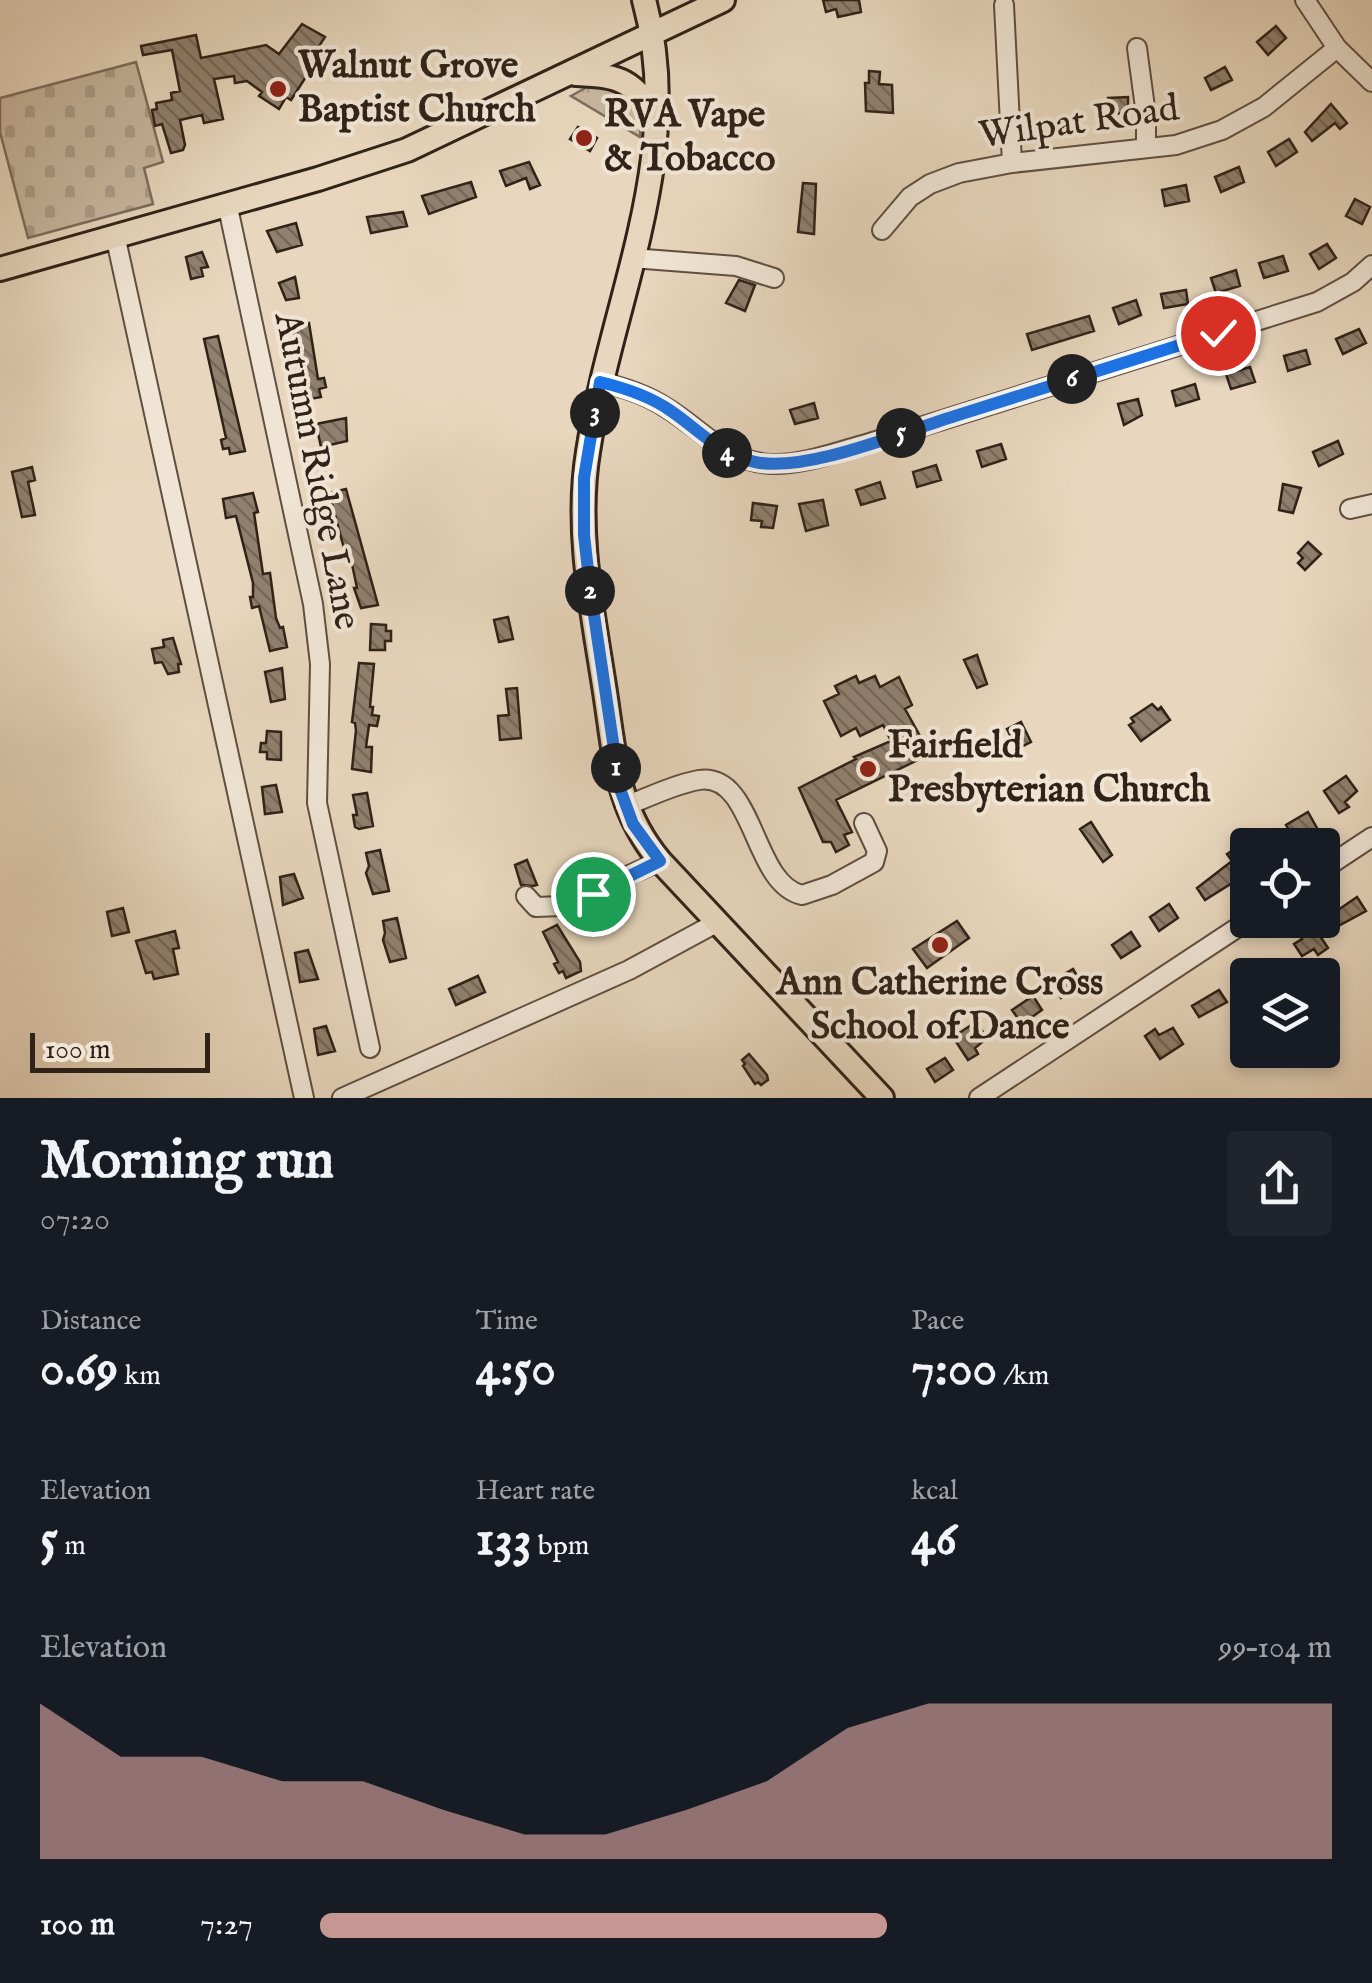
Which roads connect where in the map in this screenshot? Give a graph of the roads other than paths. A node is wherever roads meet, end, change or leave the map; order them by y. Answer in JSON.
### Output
{"nodes":[{"id":1,"x":644,"y":0,"type":"edge"},
{"id":2,"x":723,"y":0,"type":"edge"},
{"id":3,"x":1305,"y":0,"type":"edge"},
{"id":4,"x":1004,"y":4,"type":"dead end"},
{"id":5,"x":654,"y":33,"type":"junction"},
{"id":6,"x":1137,"y":48,"type":"dead end"},
{"id":7,"x":1337,"y":48,"type":"junction"},
{"id":8,"x":570,"y":74,"type":"junction"},
{"id":9,"x":1372,"y":82,"type":"edge"},
{"id":10,"x":658,"y":119,"type":"junction"},
{"id":11,"x":1146,"y":148,"type":"junction"},
{"id":12,"x":1012,"y":162,"type":"junction"},
{"id":13,"x":227,"y":203,"type":"junction"},
{"id":14,"x":882,"y":230,"type":"dead end"},
{"id":15,"x":115,"y":235,"type":"junction"},
{"id":16,"x":632,"y":258,"type":"junction"},
{"id":17,"x":1372,"y":265,"type":"edge"},
{"id":18,"x":0,"y":269,"type":"edge"},
{"id":19,"x":774,"y":278,"type":"dead end"},
{"id":20,"x":600,"y":382,"type":"junction"},
{"id":21,"x":1372,"y":504,"type":"edge"},
{"id":22,"x":1350,"y":509,"type":"dead end"},
{"id":23,"x":625,"y":806,"type":"junction"},
{"id":24,"x":864,"y":823,"type":"dead end"},
{"id":25,"x":1372,"y":838,"type":"edge"},
{"id":26,"x":1340,"y":858,"type":"edge"},
{"id":27,"x":660,"y":861,"type":"junction"},
{"id":28,"x":526,"y":896,"type":"dead end"},
{"id":29,"x":716,"y":922,"type":"junction"},
{"id":30,"x":1230,"y":933,"type":"edge"},
{"id":31,"x":370,"y":1048,"type":"dead end"},
{"id":32,"x":304,"y":1098,"type":"edge"},
{"id":33,"x":342,"y":1098,"type":"edge"},
{"id":34,"x":882,"y":1098,"type":"edge"},
{"id":35,"x":979,"y":1098,"type":"edge"}],
"edges":[{"from":1,"to":5,"type":"main road"},
{"from":2,"to":5,"type":"main road"},
{"from":3,"to":7,"type":"street"},
{"from":4,"to":12,"type":"street"},
{"from":5,"to":8,"type":"main road"},
{"from":5,"to":10,"type":"main road"},
{"from":6,"to":11,"type":"street"},
{"from":7,"to":9,"type":"street"},
{"from":7,"to":11,"type":"street","name":"Wilpat Road"},
{"from":8,"to":10,"type":"main road"},
{"from":8,"to":13,"type":"main road"},
{"from":10,"to":16,"type":"main road"},
{"from":11,"to":12,"type":"street","name":"Wilpat Road"},
{"from":12,"to":14,"type":"street","name":"Wilpat Road"},
{"from":13,"to":15,"type":"main road"},
{"from":13,"to":31,"type":"street","name":"Autumn Ridge Lane"},
{"from":15,"to":18,"type":"main road"},
{"from":15,"to":32,"type":"street"},
{"from":16,"to":19,"type":"street"},
{"from":16,"to":20,"type":"main road"},
{"from":17,"to":20,"type":"street"},
{"from":20,"to":23,"type":"main road"},
{"from":21,"to":22,"type":"street"},
{"from":23,"to":24,"type":"street"},
{"from":23,"to":27,"type":"main road"},
{"from":25,"to":26,"type":"street"},
{"from":27,"to":28,"type":"street"},
{"from":27,"to":29,"type":"main road"},
{"from":29,"to":33,"type":"street"},
{"from":29,"to":34,"type":"main road"},
{"from":30,"to":35,"type":"street"}]}
